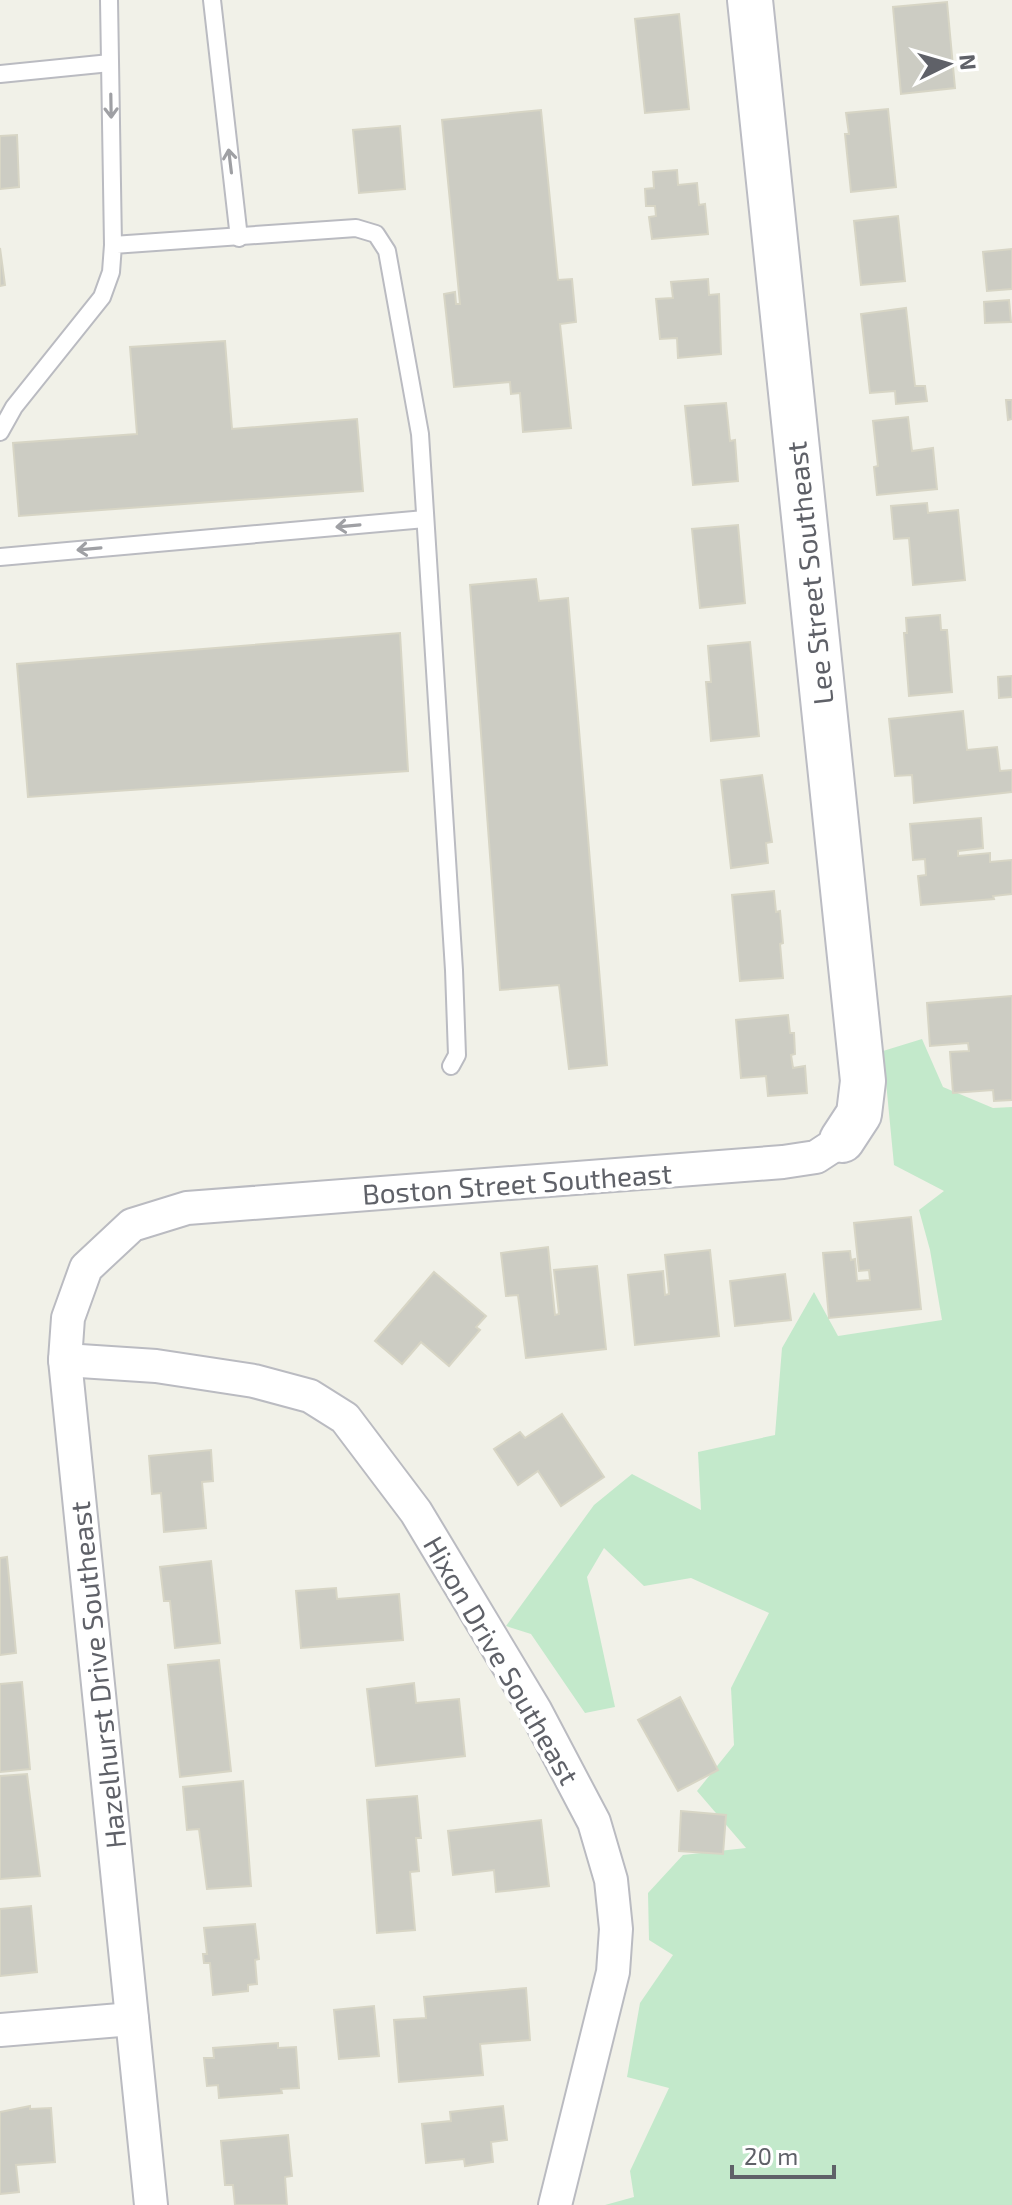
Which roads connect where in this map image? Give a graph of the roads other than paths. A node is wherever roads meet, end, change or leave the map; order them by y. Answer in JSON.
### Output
{"nodes":[{"id":1,"x":109,"y":0,"type":"edge"},
{"id":2,"x":212,"y":0,"type":"edge"},
{"id":3,"x":750,"y":0,"type":"edge"},
{"id":4,"x":110,"y":63,"type":"junction"},
{"id":5,"x":0,"y":74,"type":"edge"},
{"id":6,"x":239,"y":238,"type":"junction"},
{"id":7,"x":113,"y":245,"type":"junction"},
{"id":8,"x":0,"y":432,"type":"edge"},
{"id":9,"x":425,"y":519,"type":"junction"},
{"id":10,"x":0,"y":557,"type":"edge"},
{"id":11,"x":451,"y":1066,"type":"dead end"},
{"id":12,"x":842,"y":1140,"type":"joint"},
{"id":13,"x":187,"y":1208,"type":"joint"},
{"id":14,"x":65,"y":1360,"type":"junction"},
{"id":15,"x":132,"y":2019,"type":"junction"},
{"id":16,"x":0,"y":2030,"type":"edge"},
{"id":17,"x":151,"y":2205,"type":"edge"},
{"id":18,"x":555,"y":2205,"type":"edge"}],
"edges":[{"from":1,"to":4,"type":"lane"},
{"from":6,"to":2,"type":"lane","one_way":true},
{"from":3,"to":12,"type":"street","name":"Lee Street Southeast"},
{"from":4,"to":5,"type":"lane"},
{"from":4,"to":7,"type":"lane","one_way":true},
{"from":6,"to":7,"type":"lane"},
{"from":6,"to":9,"type":"lane"},
{"from":7,"to":8,"type":"lane"},
{"from":9,"to":10,"type":"lane","one_way":true},
{"from":9,"to":11,"type":"lane"},
{"from":12,"to":13,"type":"street","name":"Boston Street Southeast"},
{"from":13,"to":14,"type":"street","name":"Hazelhurst Drive Southeast"},
{"from":14,"to":15,"type":"street","name":"Hazelhurst Drive Southeast"},
{"from":14,"to":18,"type":"street","name":"Hixon Drive Southeast"},
{"from":15,"to":16,"type":"street"},
{"from":15,"to":17,"type":"street","name":"Hazelhurst Drive Southeast"}]}
